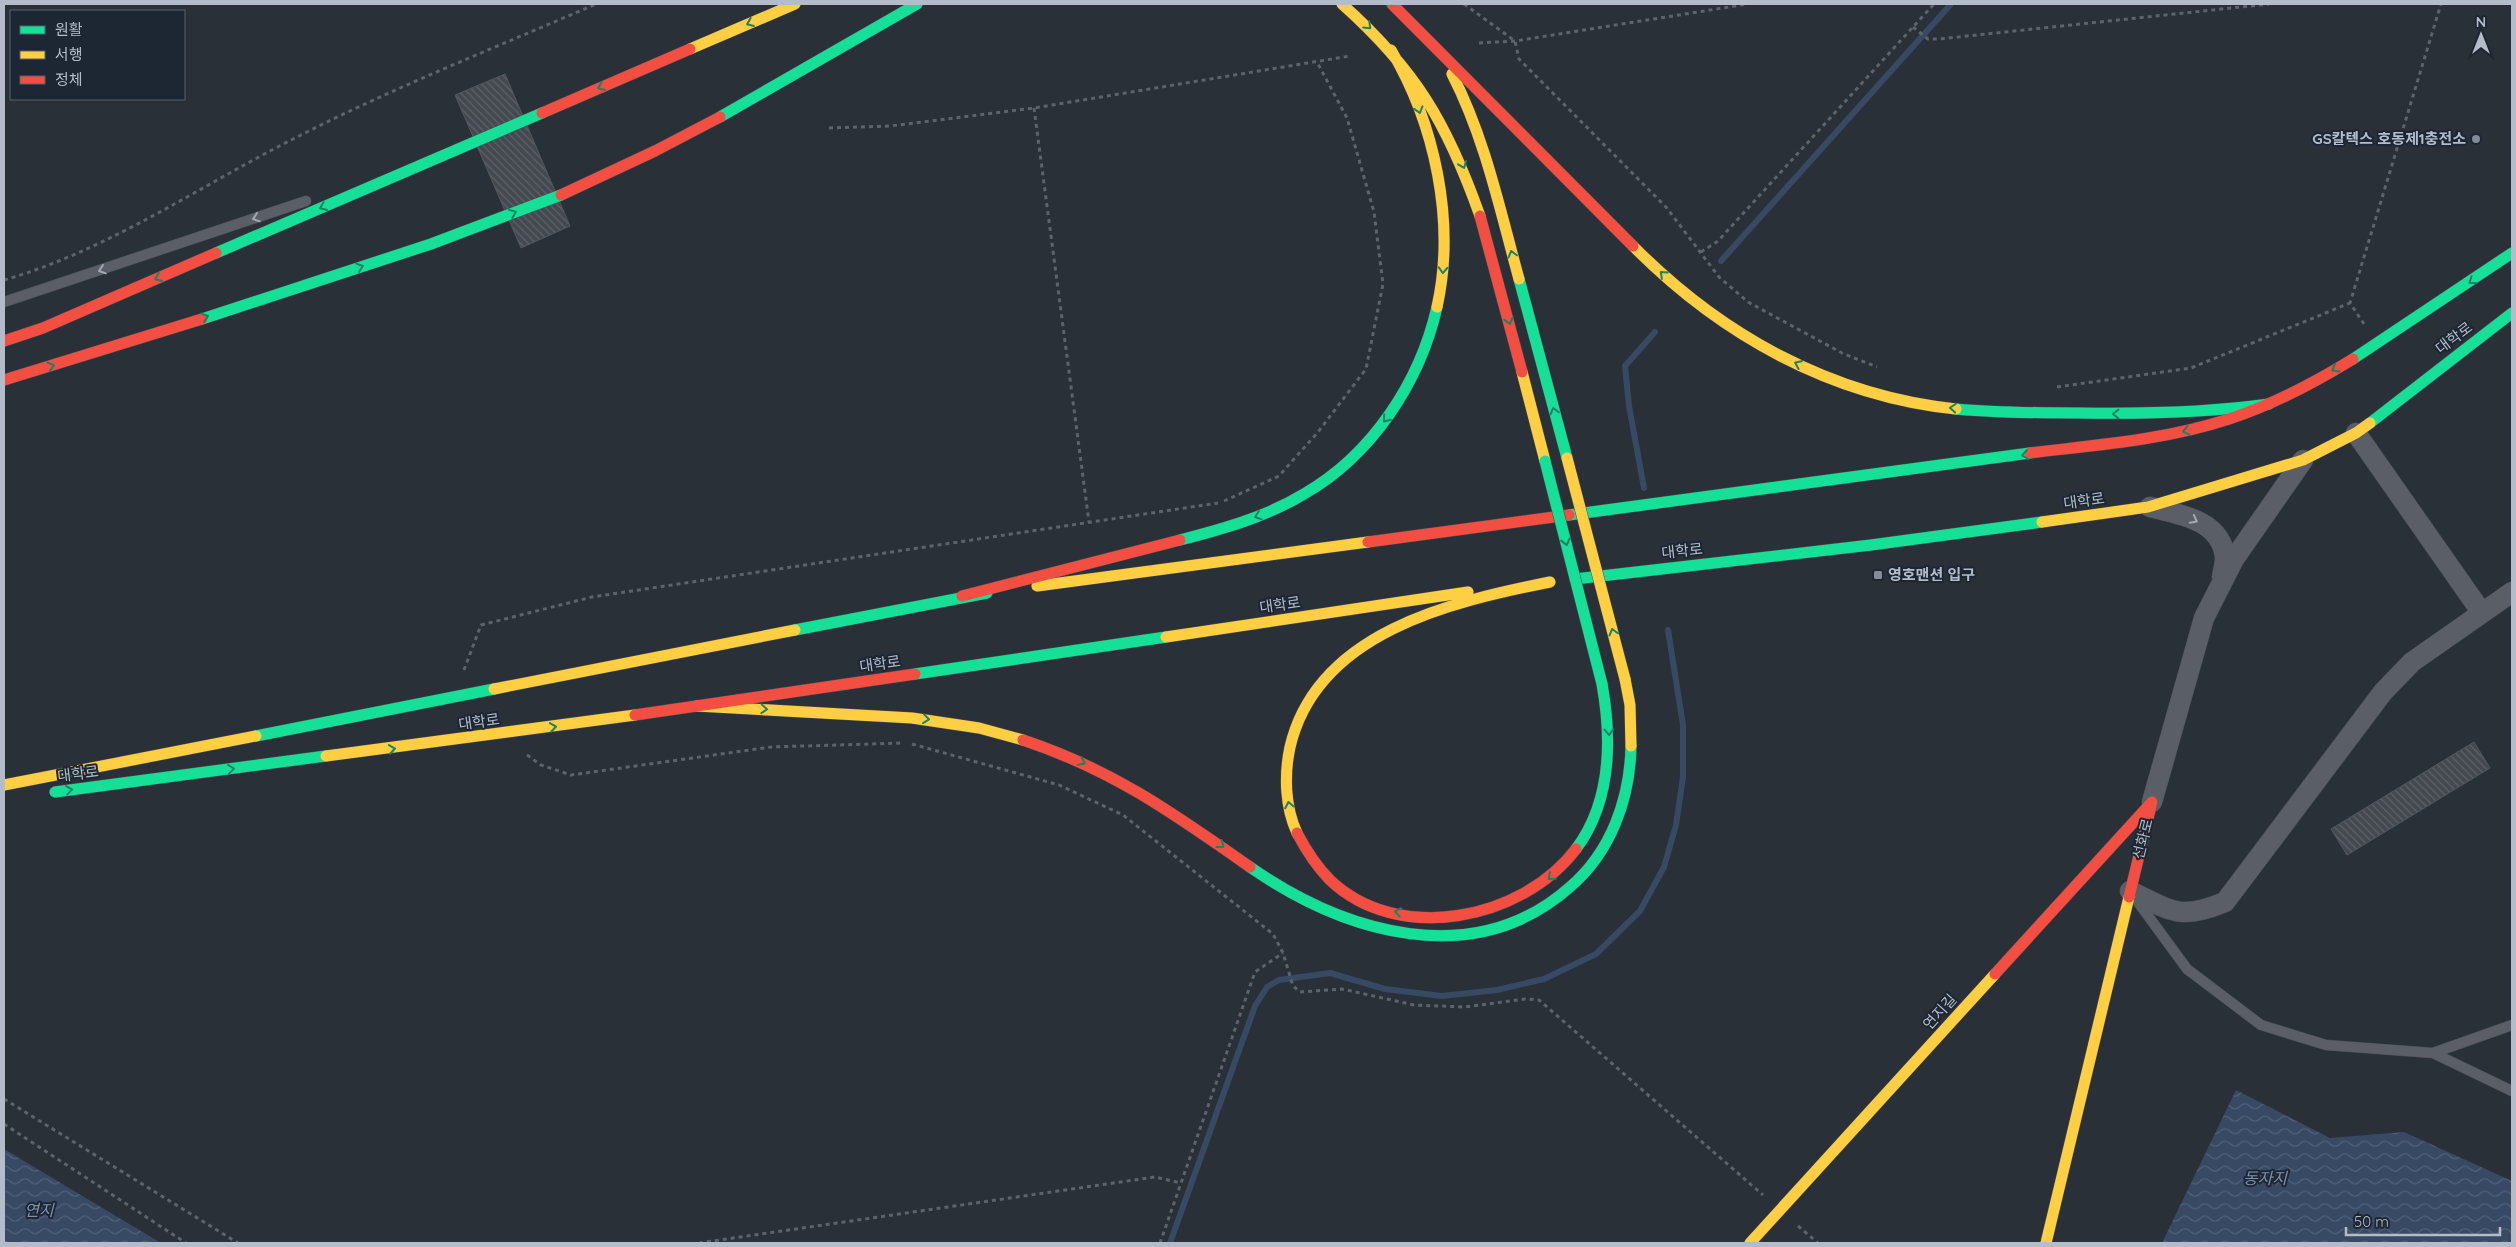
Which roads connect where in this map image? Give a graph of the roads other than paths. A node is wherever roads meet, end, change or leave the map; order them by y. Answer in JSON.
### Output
{"nodes":[{"id":1,"x":795,"y":4,"type":"edge"},
{"id":2,"x":917,"y":4,"type":"edge"},
{"id":3,"x":1342,"y":4,"type":"edge"},
{"id":4,"x":1392,"y":4,"type":"edge"},
{"id":5,"x":1421,"y":33,"type":"junction"},
{"id":6,"x":1391,"y":50,"type":"junction"},
{"id":7,"x":451,"y":152,"type":"junction"},
{"id":8,"x":2512,"y":253,"type":"edge"},
{"id":9,"x":4,"y":302,"type":"edge"},
{"id":10,"x":2512,"y":313,"type":"edge"},
{"id":11,"x":4,"y":341,"type":"edge"},
{"id":12,"x":4,"y":380,"type":"edge"},
{"id":13,"x":2269,"y":404,"type":"junction"},
{"id":14,"x":2356,"y":433,"type":"junction"},
{"id":15,"x":2303,"y":460,"type":"junction"},
{"id":16,"x":2148,"y":507,"type":"junction"},
{"id":17,"x":1550,"y":582,"type":"junction"},
{"id":18,"x":2221,"y":585,"type":"junction"},
{"id":19,"x":2512,"y":592,"type":"edge"},
{"id":20,"x":962,"y":596,"type":"junction"},
{"id":21,"x":2482,"y":613,"type":"junction"},
{"id":22,"x":698,"y":706,"type":"junction"},
{"id":23,"x":4,"y":785,"type":"edge"},
{"id":24,"x":43,"y":793,"type":"dead end"},
{"id":25,"x":2152,"y":802,"type":"junction"},
{"id":26,"x":2130,"y":891,"type":"junction"},
{"id":27,"x":2512,"y":1025,"type":"edge"},
{"id":28,"x":2433,"y":1053,"type":"junction"},
{"id":29,"x":2512,"y":1091,"type":"edge"},
{"id":30,"x":1750,"y":1243,"type":"edge"},
{"id":31,"x":2046,"y":1243,"type":"edge"}],
"edges":[{"from":1,"to":7,"type":"main road","one_way":true},
{"from":12,"to":2,"type":"main road","one_way":true},
{"from":3,"to":6,"type":"main road","one_way":true},
{"from":4,"to":5,"type":"main road"},
{"from":13,"to":5,"type":"main road","one_way":true},
{"from":22,"to":5,"type":"main road","one_way":true,"bridge":true},
{"from":6,"to":17,"type":"main road","one_way":true,"bridge":true},
{"from":6,"to":20,"type":"main road","one_way":true},
{"from":7,"to":9,"type":"lane","one_way":true},
{"from":7,"to":11,"type":"main road","one_way":true},
{"from":8,"to":13,"type":"main road","one_way":true},
{"from":10,"to":14,"type":"main road","name":"대학로"},
{"from":13,"to":20,"type":"main road","one_way":true},
{"from":14,"to":15,"type":"main road","name":"대학로"},
{"from":14,"to":21,"type":"street"},
{"from":15,"to":16,"type":"main road","name":"대학로"},
{"from":15,"to":18,"type":"street","name":"선화로"},
{"from":16,"to":17,"type":"main road","name":"대학로"},
{"from":16,"to":18,"type":"street","one_way":true},
{"from":17,"to":22,"type":"main road","name":"대학로"},
{"from":18,"to":25,"type":"street","name":"선화로"},
{"from":19,"to":21,"type":"street"},
{"from":20,"to":23,"type":"main road"},
{"from":21,"to":26,"type":"street"},
{"from":24,"to":22,"type":"main road","name":"대학로","one_way":true},
{"from":25,"to":26,"type":"main road","name":"선화로"},
{"from":25,"to":30,"type":"main road","name":"연지길"},
{"from":26,"to":28,"type":"lane"},
{"from":26,"to":31,"type":"main road","name":"선화로"},
{"from":27,"to":28,"type":"lane"},
{"from":28,"to":29,"type":"lane"}]}
